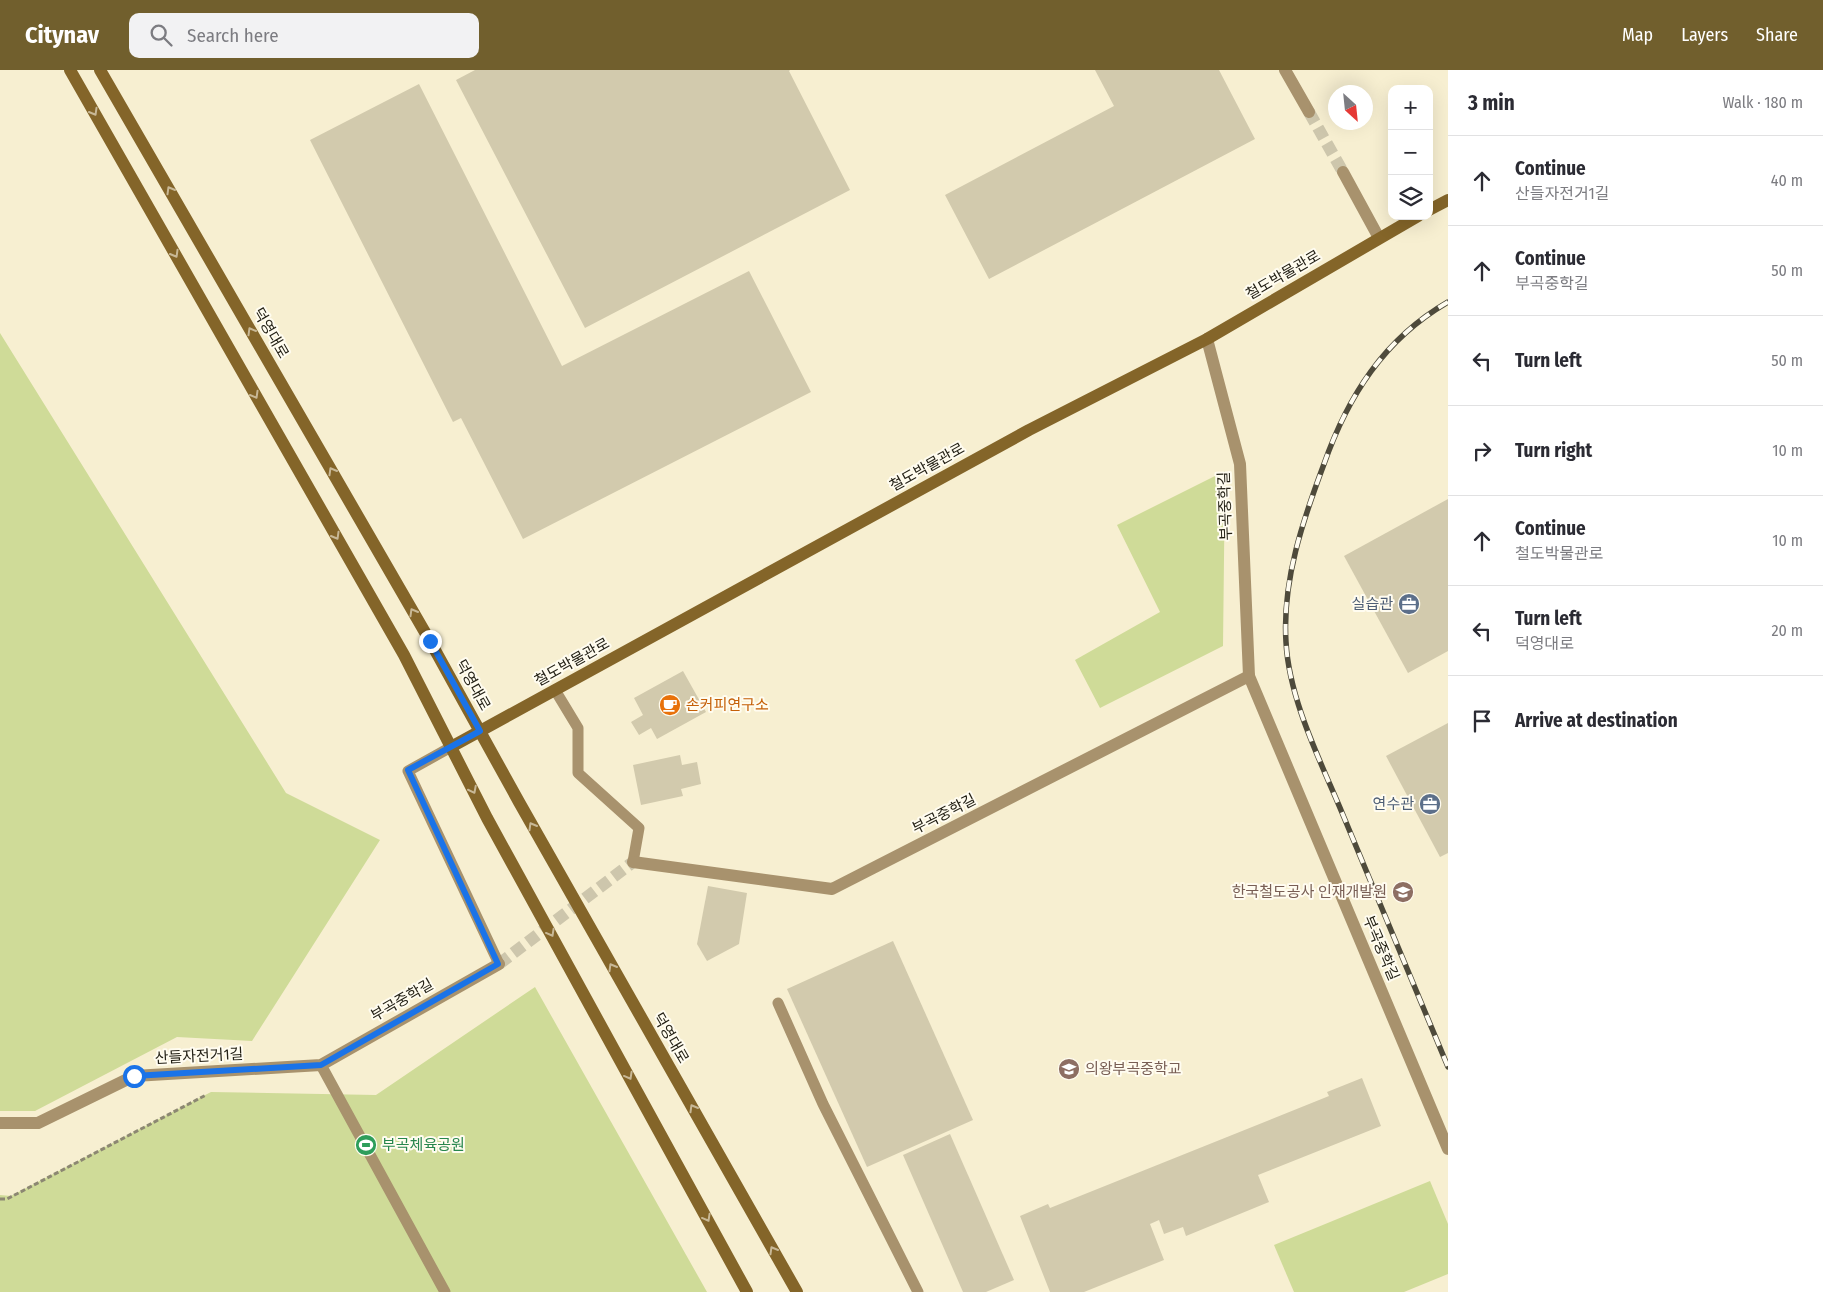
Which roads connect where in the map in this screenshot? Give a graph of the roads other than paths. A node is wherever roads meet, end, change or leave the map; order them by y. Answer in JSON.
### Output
{"nodes":[{"id":1,"x":70,"y":70,"type":"edge"},
{"id":2,"x":100,"y":70,"type":"edge"},
{"id":3,"x":1285,"y":70,"type":"edge"},
{"id":4,"x":1309,"y":112,"type":"tunnel mouth"},
{"id":5,"x":1343,"y":172,"type":"tunnel mouth"},
{"id":6,"x":1448,"y":200,"type":"edge"},
{"id":7,"x":1433,"y":208,"type":"edge"},
{"id":8,"x":1411,"y":220,"type":"edge"},
{"id":9,"x":1379,"y":238,"type":"junction"},
{"id":10,"x":1207,"y":339,"type":"junction"},
{"id":11,"x":1249,"y":676,"type":"junction"},
{"id":12,"x":554,"y":690,"type":"junction"},
{"id":13,"x":480,"y":731,"type":"junction"},
{"id":14,"x":451,"y":747,"type":"junction"},
{"id":15,"x":633,"y":862,"type":"joint"},
{"id":16,"x":498,"y":964,"type":"joint"},
{"id":17,"x":778,"y":1004,"type":"dead end"},
{"id":18,"x":321,"y":1065,"type":"junction"},
{"id":19,"x":0,"y":1123,"type":"edge"},
{"id":20,"x":1448,"y":1149,"type":"edge"},
{"id":21,"x":445,"y":1292,"type":"edge"},
{"id":22,"x":747,"y":1292,"type":"edge"},
{"id":23,"x":797,"y":1292,"type":"edge"},
{"id":24,"x":918,"y":1292,"type":"edge"}],
"edges":[{"from":1,"to":14,"type":"street","one_way":true},
{"from":13,"to":2,"type":"street","name":"덕영대로","one_way":true},
{"from":3,"to":4,"type":"street"},
{"from":5,"to":9,"type":"street"},
{"from":6,"to":7,"type":"street"},
{"from":8,"to":9,"type":"street","name":"철도박물관로"},
{"from":9,"to":10,"type":"street","name":"철도박물관로"},
{"from":10,"to":11,"type":"street","name":"부곡중학길"},
{"from":10,"to":12,"type":"street","name":"철도박물관로"},
{"from":11,"to":15,"type":"street","name":"부곡중학길"},
{"from":11,"to":20,"type":"street","name":"부곡중학길"},
{"from":12,"to":13,"type":"street","name":"철도박물관로"},
{"from":12,"to":15,"type":"lane"},
{"from":13,"to":14,"type":"street","name":"철도박물관로"},
{"from":23,"to":13,"type":"street","name":"덕영대로","one_way":true},
{"from":14,"to":16,"type":"lane"},
{"from":14,"to":22,"type":"street","one_way":true},
{"from":16,"to":18,"type":"street","name":"부곡중학길"},
{"from":17,"to":24,"type":"lane"},
{"from":18,"to":19,"type":"street","name":"산들자전거1길"},
{"from":18,"to":21,"type":"lane"}]}
